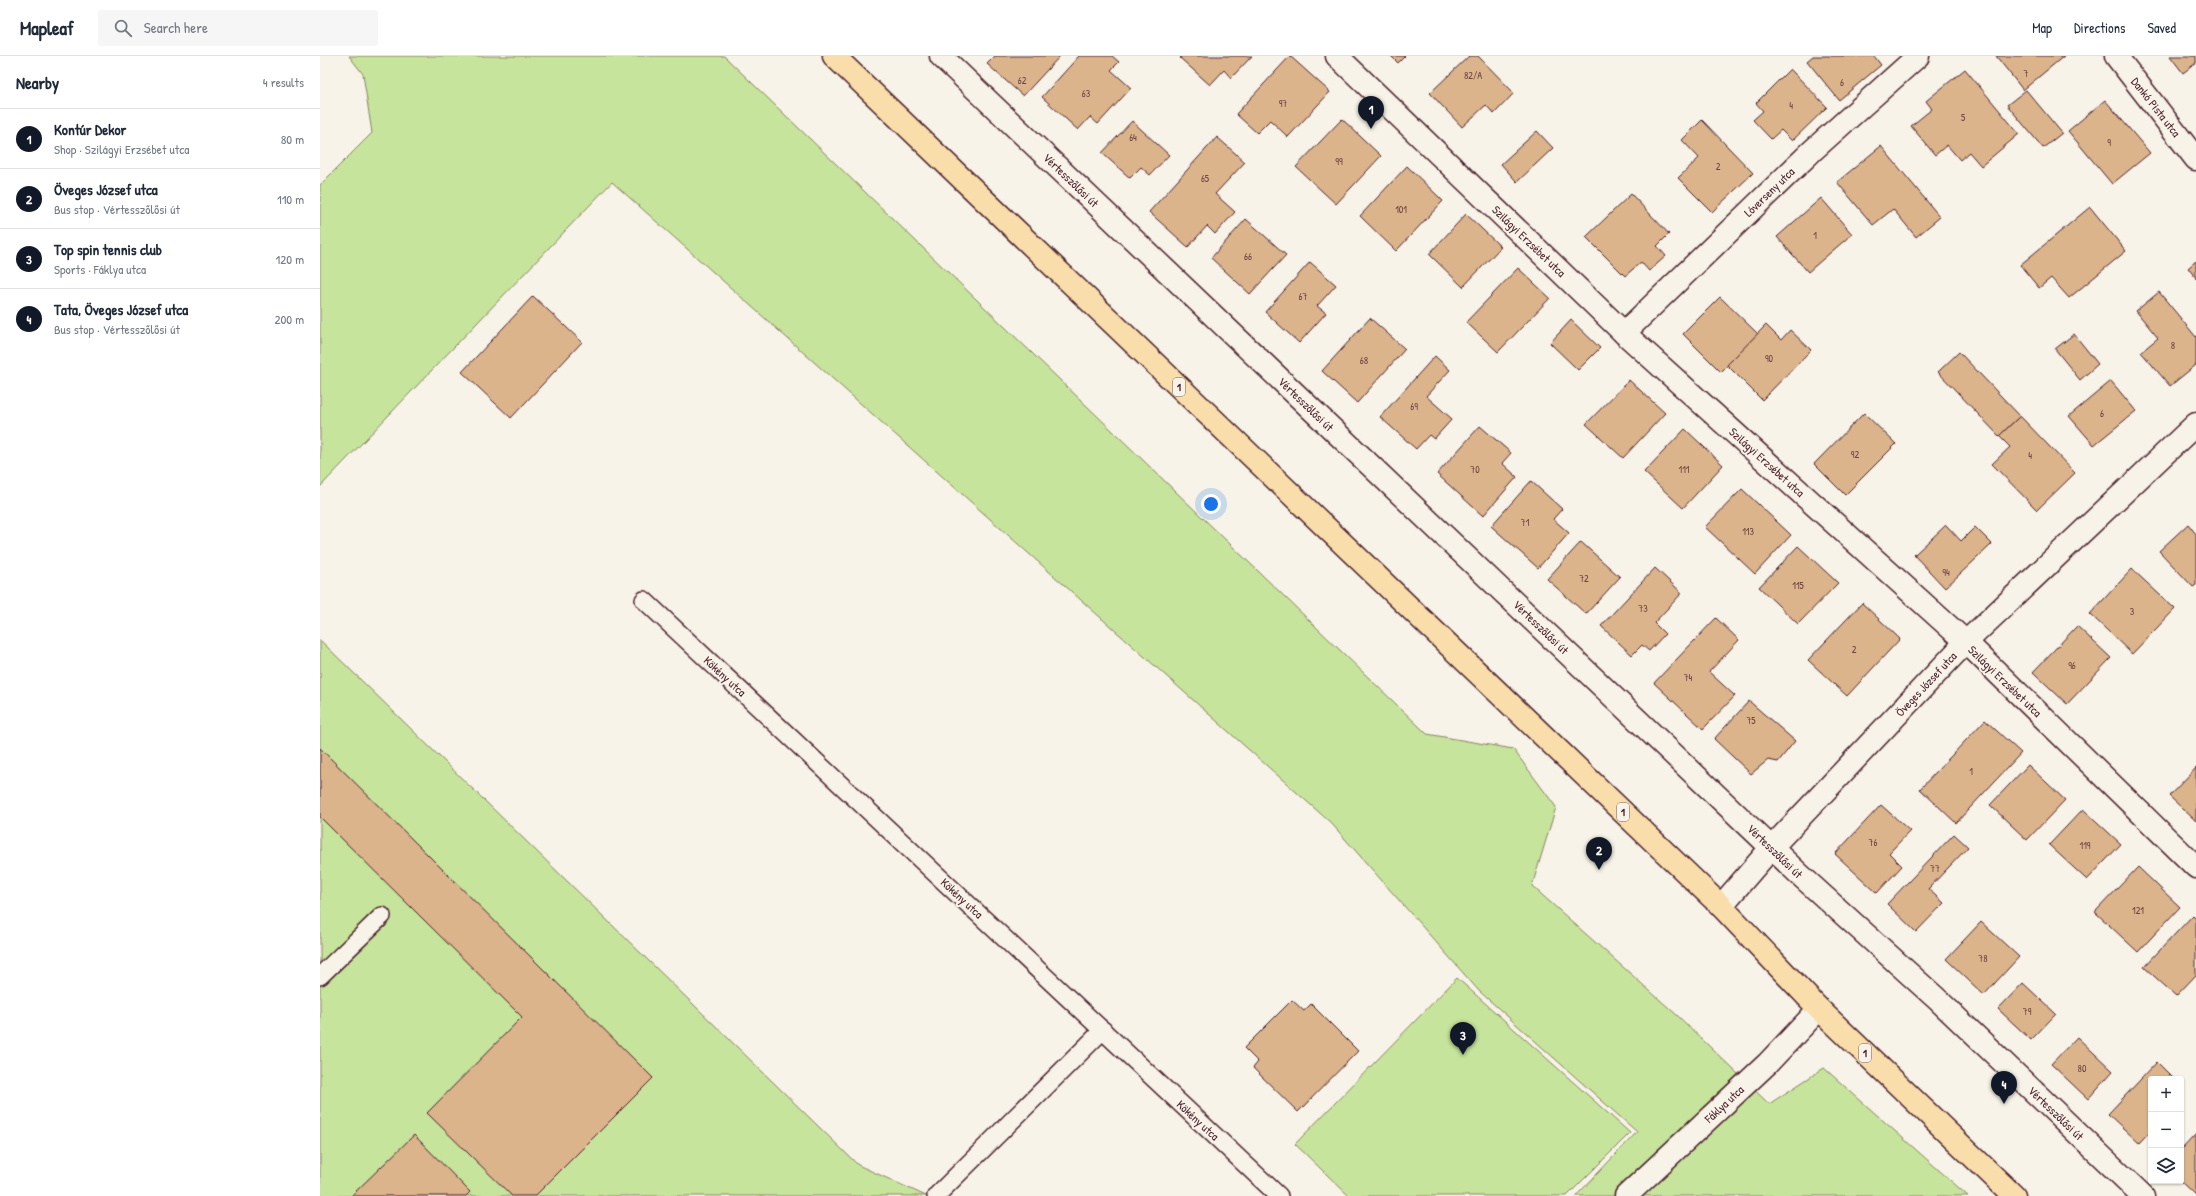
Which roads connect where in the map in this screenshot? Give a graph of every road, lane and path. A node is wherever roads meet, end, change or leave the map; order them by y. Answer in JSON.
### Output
{"nodes":[{"id":1,"x":834,"y":56,"type":"edge"},
{"id":2,"x":941,"y":56,"type":"edge"},
{"id":3,"x":1337,"y":56,"type":"edge"},
{"id":4,"x":1918,"y":56,"type":"edge"},
{"id":5,"x":2116,"y":56,"type":"edge"},
{"id":6,"x":2196,"y":159,"type":"edge"},
{"id":7,"x":1624,"y":333,"type":"junction"},
{"id":8,"x":2196,"y":424,"type":"edge"},
{"id":9,"x":644,"y":600,"type":"dead end"},
{"id":10,"x":1966,"y":642,"type":"junction"},
{"id":11,"x":1772,"y":847,"type":"junction"},
{"id":12,"x":2196,"y":867,"type":"edge"},
{"id":13,"x":1721,"y":906,"type":"junction"},
{"id":14,"x":382,"y":916,"type":"dead end"},
{"id":15,"x":320,"y":976,"type":"edge"},
{"id":16,"x":1819,"y":1009,"type":"junction"},
{"id":17,"x":1103,"y":1030,"type":"junction"},
{"id":18,"x":936,"y":1196,"type":"edge"},
{"id":19,"x":1279,"y":1196,"type":"edge"},
{"id":20,"x":1626,"y":1196,"type":"edge"},
{"id":21,"x":2014,"y":1196,"type":"edge"},
{"id":22,"x":2143,"y":1196,"type":"edge"}],
"edges":[{"from":1,"to":13,"type":"main road","number":"1"},
{"from":2,"to":11,"type":"street","name":"Vértesszőlősi út"},
{"from":3,"to":7,"type":"street","name":"Szilágyi Erzsébet utca"},
{"from":4,"to":7,"type":"street","name":"Lóverseny utca"},
{"from":5,"to":6,"type":"street","name":"Dankó Pista utca"},
{"from":7,"to":10,"type":"street","name":"Szilágyi Erzsébet utca"},
{"from":8,"to":10,"type":"street","name":"Öveges József utca"},
{"from":9,"to":17,"type":"lane","name":"Kökény utca"},
{"from":10,"to":11,"type":"street","name":"Öveges József utca"},
{"from":10,"to":12,"type":"street","name":"Szilágyi Erzsébet utca"},
{"from":11,"to":13,"type":"street","name":"Öveges József utca"},
{"from":11,"to":22,"type":"street","name":"Vértesszőlősi út"},
{"from":13,"to":16,"type":"main road","number":"1"},
{"from":14,"to":15,"type":"lane"},
{"from":16,"to":20,"type":"street","name":"Fáklya utca"},
{"from":16,"to":21,"type":"main road","number":"1"},
{"from":17,"to":18,"type":"lane"},
{"from":17,"to":19,"type":"lane","name":"Kökény utca"}]}
